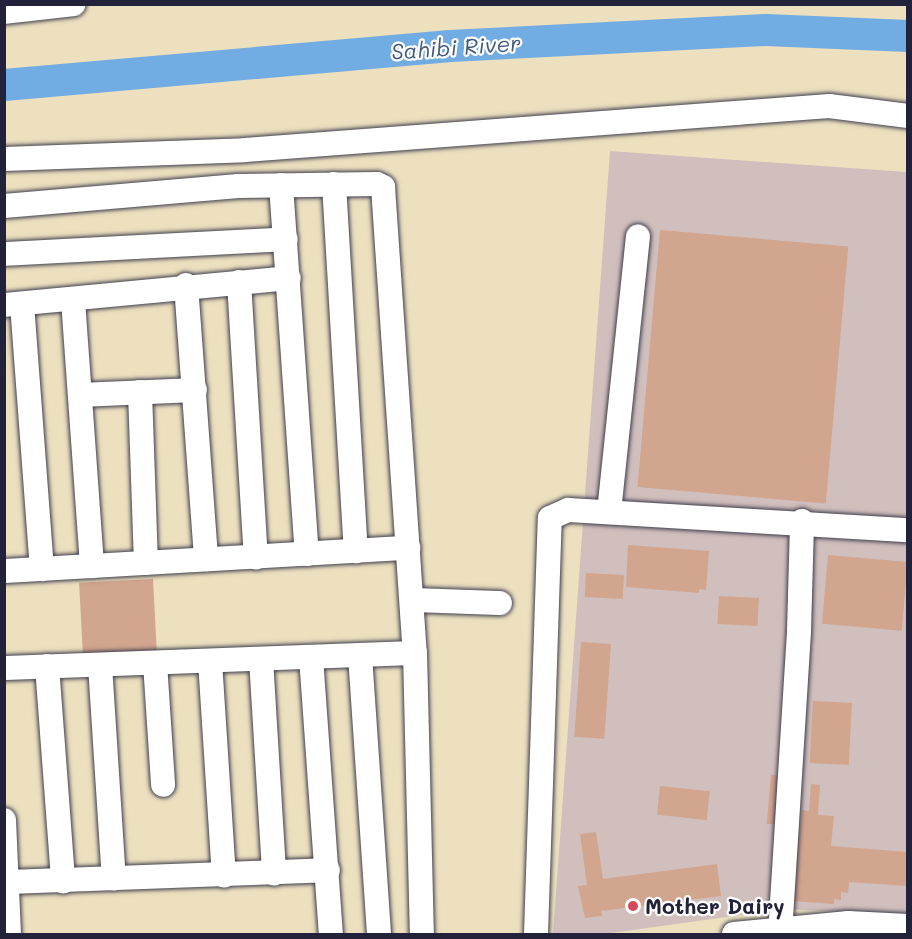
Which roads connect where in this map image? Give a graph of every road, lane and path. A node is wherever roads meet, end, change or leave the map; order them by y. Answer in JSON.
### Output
{"nodes":[{"id":1,"x":74,"y":4,"type":"edge"},
{"id":2,"x":4,"y":12,"type":"edge"},
{"id":3,"x":908,"y":116,"type":"edge"},
{"id":4,"x":4,"y":159,"type":"edge"},
{"id":5,"x":334,"y":184,"type":"junction"},
{"id":6,"x":282,"y":185,"type":"junction"},
{"id":7,"x":4,"y":206,"type":"edge"},
{"id":8,"x":638,"y":237,"type":"dead end"},
{"id":9,"x":286,"y":239,"type":"junction"},
{"id":10,"x":4,"y":254,"type":"edge"},
{"id":11,"x":289,"y":278,"type":"junction"},
{"id":12,"x":239,"y":282,"type":"junction"},
{"id":13,"x":186,"y":285,"type":"junction"},
{"id":14,"x":73,"y":300,"type":"junction"},
{"id":15,"x":14,"y":305,"type":"edge"},
{"id":16,"x":195,"y":390,"type":"junction"},
{"id":17,"x":140,"y":392,"type":"junction"},
{"id":18,"x":80,"y":395,"type":"junction"},
{"id":19,"x":609,"y":512,"type":"junction"},
{"id":20,"x":802,"y":521,"type":"junction"},
{"id":21,"x":908,"y":530,"type":"edge"},
{"id":22,"x":408,"y":548,"type":"junction"},
{"id":23,"x":356,"y":551,"type":"junction"},
{"id":24,"x":307,"y":554,"type":"junction"},
{"id":25,"x":256,"y":557,"type":"junction"},
{"id":26,"x":207,"y":559,"type":"junction"},
{"id":27,"x":146,"y":563,"type":"junction"},
{"id":28,"x":92,"y":566,"type":"junction"},
{"id":29,"x":42,"y":569,"type":"junction"},
{"id":30,"x":4,"y":571,"type":"edge"},
{"id":31,"x":412,"y":600,"type":"junction"},
{"id":32,"x":500,"y":603,"type":"dead end"},
{"id":33,"x":415,"y":653,"type":"junction"},
{"id":34,"x":360,"y":655,"type":"junction"},
{"id":35,"x":311,"y":657,"type":"junction"},
{"id":36,"x":261,"y":659,"type":"junction"},
{"id":37,"x":210,"y":661,"type":"junction"},
{"id":38,"x":155,"y":663,"type":"junction"},
{"id":39,"x":100,"y":665,"type":"junction"},
{"id":40,"x":46,"y":666,"type":"junction"},
{"id":41,"x":4,"y":668,"type":"edge"},
{"id":42,"x":163,"y":785,"type":"dead end"},
{"id":43,"x":4,"y":820,"type":"edge"},
{"id":44,"x":328,"y":870,"type":"junction"},
{"id":45,"x":274,"y":874,"type":"junction"},
{"id":46,"x":224,"y":876,"type":"junction"},
{"id":47,"x":114,"y":879,"type":"junction"},
{"id":48,"x":63,"y":881,"type":"junction"},
{"id":49,"x":7,"y":882,"type":"junction"},
{"id":50,"x":908,"y":926,"type":"edge"},
{"id":51,"x":878,"y":930,"type":"edge"},
{"id":52,"x":769,"y":932,"type":"edge"},
{"id":53,"x":9,"y":934,"type":"edge"},
{"id":54,"x":330,"y":934,"type":"edge"},
{"id":55,"x":378,"y":934,"type":"edge"},
{"id":56,"x":422,"y":934,"type":"edge"},
{"id":57,"x":536,"y":934,"type":"edge"},
{"id":58,"x":734,"y":934,"type":"edge"}],
"edges":[{"from":1,"to":2,"type":"street"},
{"from":3,"to":4,"type":"street"},
{"from":5,"to":6,"type":"street"},
{"from":5,"to":22,"type":"street"},
{"from":5,"to":23,"type":"street"},
{"from":6,"to":7,"type":"street"},
{"from":6,"to":9,"type":"street"},
{"from":8,"to":19,"type":"street"},
{"from":9,"to":10,"type":"street"},
{"from":9,"to":11,"type":"street"},
{"from":11,"to":12,"type":"street"},
{"from":11,"to":24,"type":"street"},
{"from":12,"to":13,"type":"street"},
{"from":12,"to":25,"type":"street"},
{"from":13,"to":14,"type":"street"},
{"from":13,"to":16,"type":"street"},
{"from":14,"to":15,"type":"street"},
{"from":14,"to":18,"type":"street"},
{"from":15,"to":29,"type":"street"},
{"from":16,"to":17,"type":"street"},
{"from":16,"to":26,"type":"street"},
{"from":17,"to":18,"type":"street"},
{"from":17,"to":27,"type":"street"},
{"from":18,"to":28,"type":"street"},
{"from":19,"to":20,"type":"street"},
{"from":19,"to":57,"type":"street"},
{"from":20,"to":21,"type":"street"},
{"from":20,"to":52,"type":"street"},
{"from":22,"to":23,"type":"street"},
{"from":22,"to":31,"type":"street"},
{"from":23,"to":24,"type":"street"},
{"from":24,"to":25,"type":"street"},
{"from":25,"to":26,"type":"street"},
{"from":26,"to":27,"type":"street"},
{"from":27,"to":28,"type":"street"},
{"from":28,"to":29,"type":"street"},
{"from":29,"to":30,"type":"street"},
{"from":31,"to":32,"type":"street"},
{"from":31,"to":33,"type":"street"},
{"from":33,"to":34,"type":"street"},
{"from":33,"to":56,"type":"street"},
{"from":34,"to":35,"type":"street"},
{"from":34,"to":55,"type":"street"},
{"from":35,"to":36,"type":"street"},
{"from":35,"to":44,"type":"street"},
{"from":36,"to":37,"type":"street"},
{"from":36,"to":45,"type":"street"},
{"from":37,"to":38,"type":"street"},
{"from":37,"to":46,"type":"street"},
{"from":38,"to":39,"type":"street"},
{"from":38,"to":42,"type":"street"},
{"from":39,"to":40,"type":"street"},
{"from":39,"to":47,"type":"street"},
{"from":40,"to":41,"type":"street"},
{"from":40,"to":48,"type":"street"},
{"from":43,"to":49,"type":"street"},
{"from":44,"to":45,"type":"street"},
{"from":44,"to":54,"type":"street"},
{"from":45,"to":46,"type":"street"},
{"from":46,"to":47,"type":"street"},
{"from":47,"to":48,"type":"street"},
{"from":48,"to":49,"type":"street"},
{"from":49,"to":53,"type":"street"},
{"from":50,"to":51,"type":"street"},
{"from":51,"to":52,"type":"street"},
{"from":52,"to":58,"type":"street"}]}
